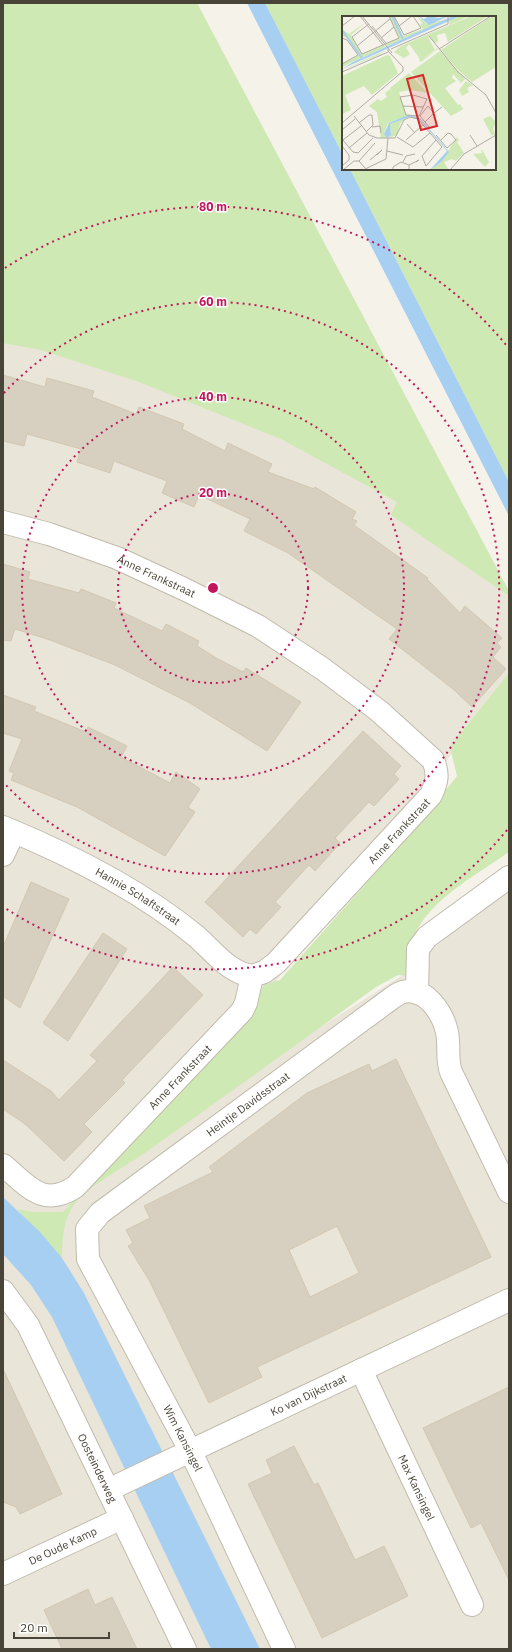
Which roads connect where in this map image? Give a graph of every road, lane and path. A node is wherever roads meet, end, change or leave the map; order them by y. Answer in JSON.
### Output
{"nodes":[{"id":1,"x":3,"y":522,"type":"edge"},
{"id":2,"x":8,"y":830,"type":"edge"},
{"id":3,"x":3,"y":855,"type":"edge"},
{"id":4,"x":509,"y":877,"type":"edge"},
{"id":5,"x":252,"y":976,"type":"junction"},
{"id":6,"x":417,"y":993,"type":"junction"},
{"id":7,"x":3,"y":1165,"type":"edge"},
{"id":8,"x":509,"y":1192,"type":"edge"},
{"id":9,"x":87,"y":1229,"type":"joint"},
{"id":10,"x":3,"y":1291,"type":"edge"},
{"id":11,"x":509,"y":1300,"type":"edge"},
{"id":12,"x":361,"y":1370,"type":"junction"},
{"id":13,"x":182,"y":1456,"type":"junction"},
{"id":14,"x":116,"y":1485,"type":"junction"},
{"id":15,"x":122,"y":1518,"type":"junction"},
{"id":16,"x":3,"y":1574,"type":"edge"},
{"id":17,"x":472,"y":1605,"type":"dead end"},
{"id":18,"x":185,"y":1649,"type":"edge"},
{"id":19,"x":284,"y":1649,"type":"edge"}],
"edges":[{"from":1,"to":5,"type":"street","name":"Anne Frankstraat"},
{"from":2,"to":3,"type":"street","name":"Hannie Schaftstraat"},
{"from":2,"to":5,"type":"street","name":"Hannie Schaftstraat"},
{"from":4,"to":6,"type":"street"},
{"from":5,"to":7,"type":"street","name":"Anne Frankstraat"},
{"from":6,"to":8,"type":"street"},
{"from":6,"to":9,"type":"street","name":"Heintje Davidsstraat"},
{"from":9,"to":13,"type":"street","name":"Wim Kansingel"},
{"from":10,"to":14,"type":"street","name":"Oosteinderweg"},
{"from":11,"to":12,"type":"street","name":"Ko van Dijkstraat"},
{"from":12,"to":13,"type":"street","name":"Ko van Dijkstraat"},
{"from":12,"to":17,"type":"street","name":"Max Kansingel"},
{"from":13,"to":14,"type":"street","name":"Ko van Dijkstraat"},
{"from":13,"to":19,"type":"street","name":"Wim Kansingel"},
{"from":14,"to":15,"type":"street","name":"Oosteinderweg"},
{"from":15,"to":16,"type":"street","name":"De Oude Kamp"},
{"from":15,"to":18,"type":"street","name":"Oosteinderweg"}]}
